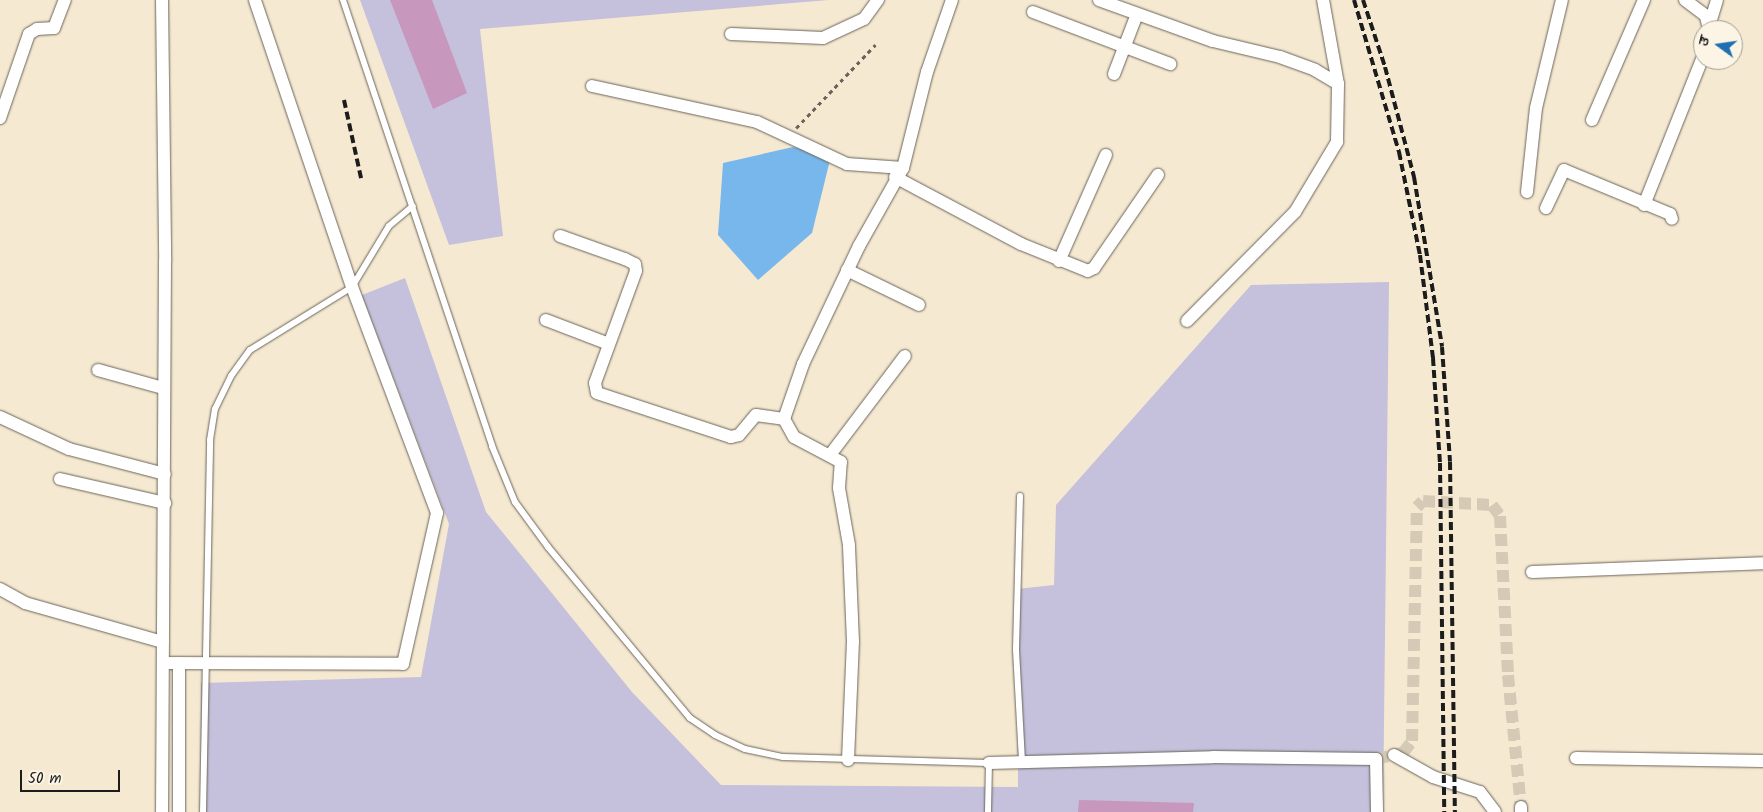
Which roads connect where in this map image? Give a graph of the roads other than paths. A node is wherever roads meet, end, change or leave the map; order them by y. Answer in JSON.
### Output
{"nodes":[{"id":1,"x":65,"y":0,"type":"edge"},
{"id":2,"x":162,"y":0,"type":"edge"},
{"id":3,"x":255,"y":0,"type":"edge"},
{"id":4,"x":343,"y":0,"type":"edge"},
{"id":5,"x":878,"y":0,"type":"edge"},
{"id":6,"x":952,"y":0,"type":"edge"},
{"id":7,"x":1099,"y":0,"type":"edge"},
{"id":8,"x":1323,"y":0,"type":"edge"},
{"id":9,"x":1561,"y":0,"type":"edge"},
{"id":10,"x":1644,"y":0,"type":"edge"},
{"id":11,"x":1685,"y":0,"type":"edge"},
{"id":12,"x":1717,"y":0,"type":"edge"},
{"id":13,"x":1033,"y":12,"type":"dead end"},
{"id":14,"x":1137,"y":14,"type":"junction"},
{"id":15,"x":1708,"y":20,"type":"edge"},
{"id":16,"x":1712,"y":20,"type":"edge"},
{"id":17,"x":731,"y":34,"type":"dead end"},
{"id":18,"x":1125,"y":47,"type":"junction"},
{"id":19,"x":1170,"y":64,"type":"dead end"},
{"id":20,"x":1698,"y":70,"type":"edge"},
{"id":21,"x":1114,"y":74,"type":"dead end"},
{"id":22,"x":1338,"y":84,"type":"junction"},
{"id":23,"x":592,"y":86,"type":"dead end"},
{"id":24,"x":4,"y":94,"type":"edge"},
{"id":25,"x":0,"y":118,"type":"edge"},
{"id":26,"x":1592,"y":120,"type":"dead end"},
{"id":27,"x":1106,"y":155,"type":"dead end"},
{"id":28,"x":899,"y":172,"type":"junction"},
{"id":29,"x":1158,"y":175,"type":"dead end"},
{"id":30,"x":1527,"y":192,"type":"dead end"},
{"id":31,"x":1644,"y":205,"type":"junction"},
{"id":32,"x":413,"y":206,"type":"junction"},
{"id":33,"x":1546,"y":208,"type":"dead end"},
{"id":34,"x":1672,"y":220,"type":"dead end"},
{"id":35,"x":560,"y":236,"type":"dead end"},
{"id":36,"x":1059,"y":261,"type":"junction"},
{"id":37,"x":847,"y":270,"type":"junction"},
{"id":38,"x":352,"y":287,"type":"junction"},
{"id":39,"x":919,"y":305,"type":"dead end"},
{"id":40,"x":546,"y":320,"type":"dead end"},
{"id":41,"x":1187,"y":321,"type":"dead end"},
{"id":42,"x":609,"y":344,"type":"junction"},
{"id":43,"x":905,"y":356,"type":"dead end"},
{"id":44,"x":98,"y":370,"type":"dead end"},
{"id":45,"x":163,"y":388,"type":"junction"},
{"id":46,"x":0,"y":417,"type":"edge"},
{"id":47,"x":784,"y":419,"type":"junction"},
{"id":48,"x":830,"y":455,"type":"junction"},
{"id":49,"x":165,"y":474,"type":"junction"},
{"id":50,"x":60,"y":478,"type":"dead end"},
{"id":51,"x":1020,"y":496,"type":"dead end"},
{"id":52,"x":165,"y":503,"type":"junction"},
{"id":53,"x":1763,"y":563,"type":"edge"},
{"id":54,"x":1532,"y":572,"type":"dead end"},
{"id":55,"x":0,"y":589,"type":"edge"},
{"id":56,"x":163,"y":642,"type":"junction"},
{"id":57,"x":208,"y":662,"type":"junction"},
{"id":58,"x":163,"y":663,"type":"junction"},
{"id":59,"x":179,"y":663,"type":"junction"},
{"id":60,"x":1394,"y":755,"type":"dead end"},
{"id":61,"x":1576,"y":758,"type":"dead end"},
{"id":62,"x":848,"y":760,"type":"junction"},
{"id":63,"x":1763,"y":761,"type":"edge"},
{"id":64,"x":1022,"y":762,"type":"junction"},
{"id":65,"x":988,"y":763,"type":"junction"},
{"id":66,"x":162,"y":812,"type":"edge"},
{"id":67,"x":179,"y":812,"type":"edge"},
{"id":68,"x":202,"y":812,"type":"edge"},
{"id":69,"x":988,"y":812,"type":"edge"},
{"id":70,"x":1376,"y":812,"type":"edge"},
{"id":71,"x":1496,"y":812,"type":"edge"}],
"edges":[{"from":1,"to":24,"type":"street"},
{"from":2,"to":45,"type":"street"},
{"from":3,"to":38,"type":"street"},
{"from":4,"to":32,"type":"lane"},
{"from":5,"to":17,"type":"street"},
{"from":6,"to":28,"type":"street"},
{"from":7,"to":14,"type":"street"},
{"from":8,"to":22,"type":"street"},
{"from":9,"to":30,"type":"street"},
{"from":10,"to":26,"type":"street"},
{"from":11,"to":15,"type":"street"},
{"from":12,"to":16,"type":"street"},
{"from":13,"to":18,"type":"street"},
{"from":14,"to":18,"type":"street"},
{"from":14,"to":22,"type":"street"},
{"from":18,"to":19,"type":"street"},
{"from":18,"to":21,"type":"street"},
{"from":20,"to":31,"type":"street"},
{"from":22,"to":41,"type":"street"},
{"from":23,"to":28,"type":"street"},
{"from":24,"to":25,"type":"street"},
{"from":27,"to":36,"type":"street"},
{"from":28,"to":36,"type":"street"},
{"from":28,"to":37,"type":"street"},
{"from":29,"to":36,"type":"street"},
{"from":31,"to":33,"type":"street"},
{"from":31,"to":34,"type":"street"},
{"from":32,"to":38,"type":"lane"},
{"from":32,"to":62,"type":"lane"},
{"from":35,"to":42,"type":"street"},
{"from":37,"to":39,"type":"street"},
{"from":37,"to":47,"type":"street"},
{"from":38,"to":57,"type":"lane"},
{"from":38,"to":57,"type":"street"},
{"from":40,"to":42,"type":"street"},
{"from":42,"to":47,"type":"street"},
{"from":43,"to":48,"type":"street"},
{"from":44,"to":45,"type":"street"},
{"from":45,"to":49,"type":"street"},
{"from":46,"to":49,"type":"street"},
{"from":47,"to":48,"type":"street"},
{"from":48,"to":62,"type":"street"},
{"from":49,"to":52,"type":"street"},
{"from":50,"to":52,"type":"street"},
{"from":51,"to":64,"type":"lane"},
{"from":52,"to":56,"type":"street"},
{"from":53,"to":54,"type":"street"},
{"from":55,"to":56,"type":"street"},
{"from":56,"to":58,"type":"street"},
{"from":57,"to":59,"type":"street"},
{"from":57,"to":68,"type":"lane"},
{"from":58,"to":59,"type":"street"},
{"from":58,"to":66,"type":"street"},
{"from":59,"to":67,"type":"street"},
{"from":60,"to":71,"type":"street"},
{"from":61,"to":63,"type":"street"},
{"from":62,"to":65,"type":"lane"},
{"from":64,"to":65,"type":"street"},
{"from":64,"to":70,"type":"street"},
{"from":65,"to":69,"type":"lane"}]}
